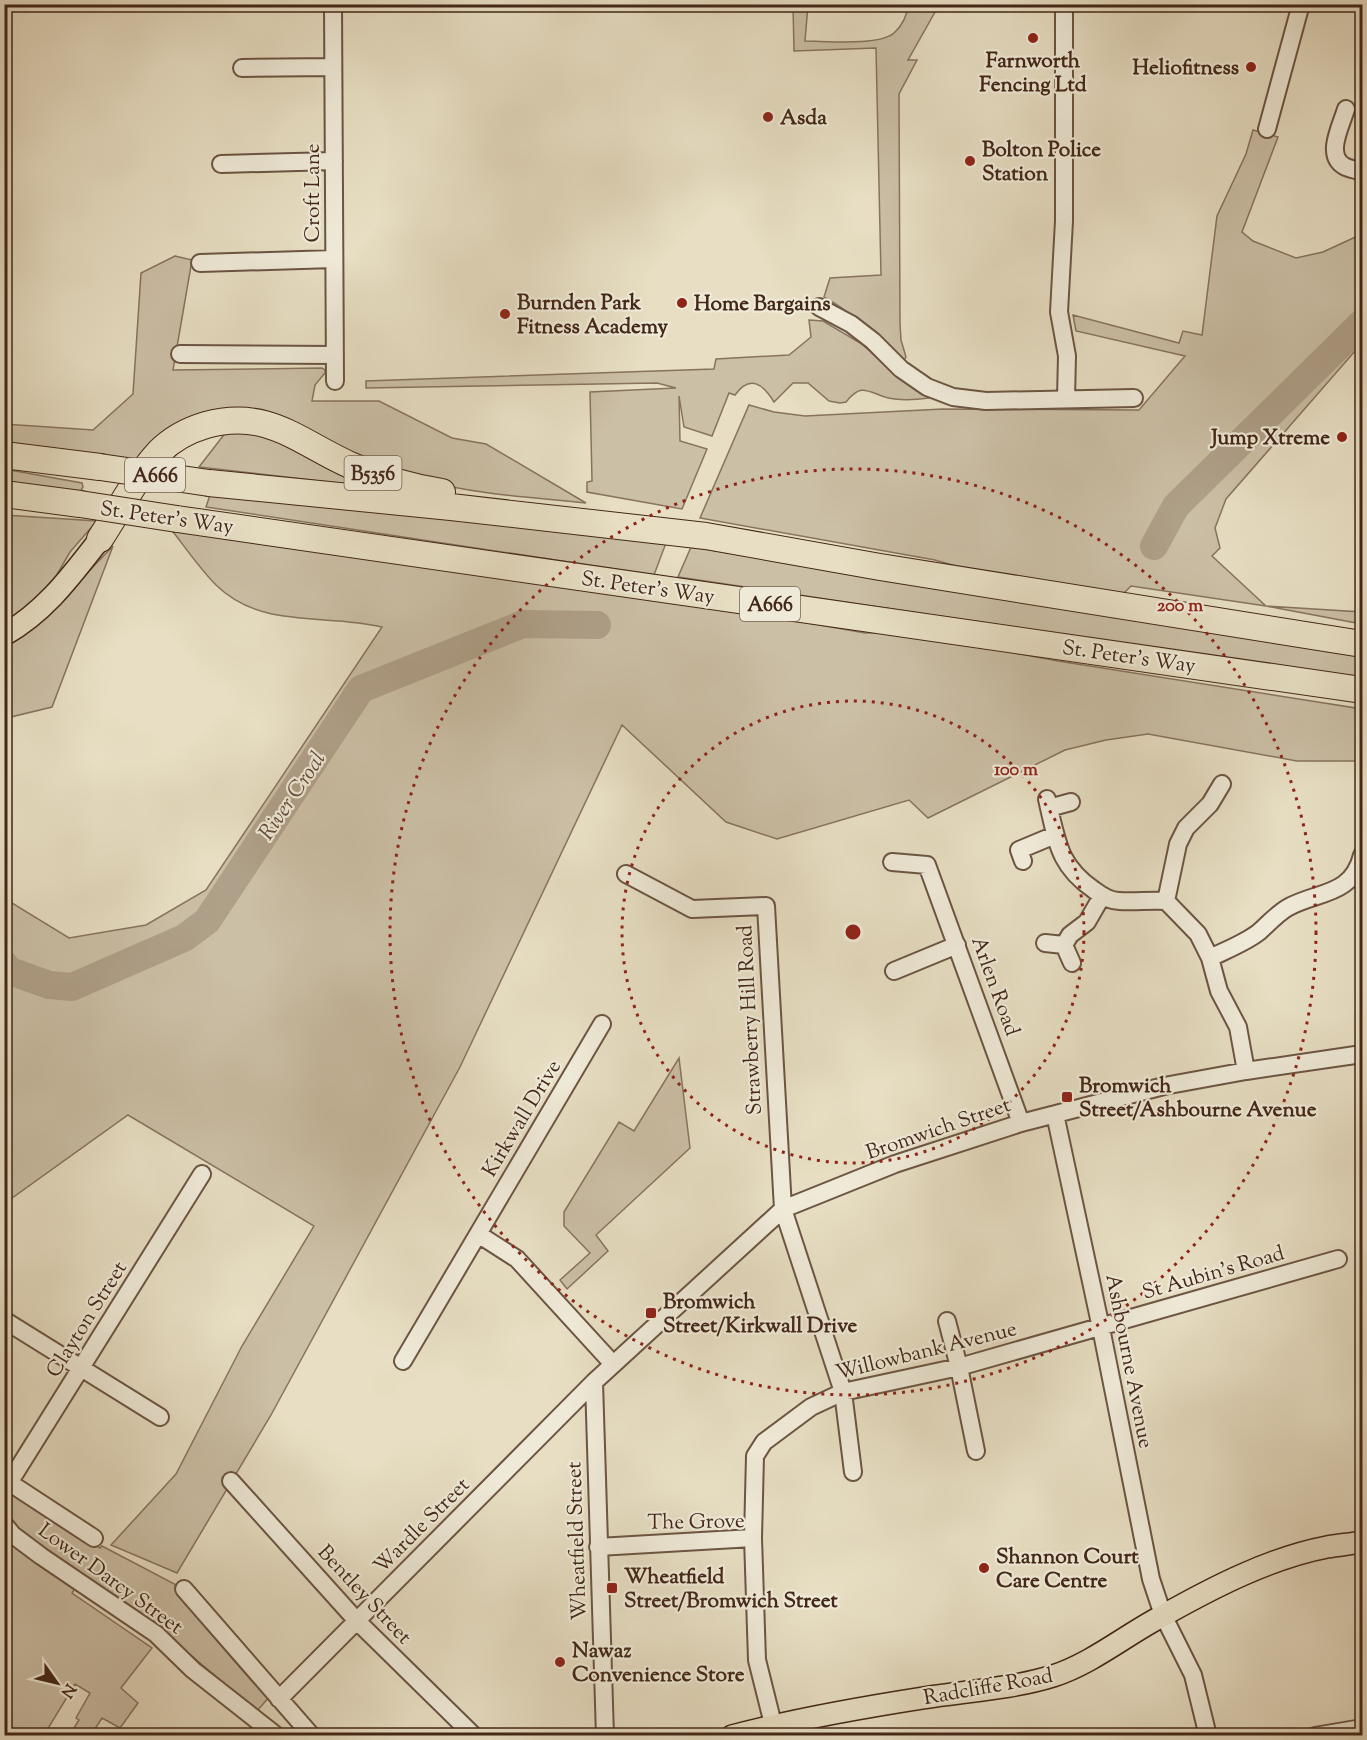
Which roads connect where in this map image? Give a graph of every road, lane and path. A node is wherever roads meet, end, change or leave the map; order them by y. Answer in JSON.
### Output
{"nodes":[{"id":1,"x":333,"y":4,"type":"edge"},
{"id":2,"x":1064,"y":4,"type":"edge"},
{"id":3,"x":1301,"y":4,"type":"edge"},
{"id":4,"x":333,"y":66,"type":"junction"},
{"id":5,"x":242,"y":68,"type":"dead end"},
{"id":6,"x":1346,"y":109,"type":"dead end"},
{"id":7,"x":1266,"y":129,"type":"dead end"},
{"id":8,"x":334,"y":161,"type":"junction"},
{"id":9,"x":222,"y":164,"type":"dead end"},
{"id":10,"x":1362,"y":172,"type":"edge"},
{"id":11,"x":334,"y":259,"type":"junction"},
{"id":12,"x":200,"y":263,"type":"dead end"},
{"id":13,"x":819,"y":307,"type":"dead end"},
{"id":14,"x":180,"y":354,"type":"dead end"},
{"id":15,"x":335,"y":355,"type":"junction"},
{"id":16,"x":335,"y":381,"type":"dead end"},
{"id":17,"x":1134,"y":398,"type":"dead end"},
{"id":18,"x":1066,"y":399,"type":"junction"},
{"id":19,"x":4,"y":455,"type":"edge"},
{"id":20,"x":4,"y":494,"type":"edge"},
{"id":21,"x":4,"y":500,"type":"edge"},
{"id":22,"x":72,"y":503,"type":"junction"},
{"id":23,"x":706,"y":536,"type":"junction"},
{"id":24,"x":100,"y":538,"type":"joint"},
{"id":25,"x":4,"y":635,"type":"edge"},
{"id":26,"x":1362,"y":644,"type":"edge"},
{"id":27,"x":1362,"y":690,"type":"edge"},
{"id":28,"x":1222,"y":784,"type":"dead end"},
{"id":29,"x":1071,"y":802,"type":"dead end"},
{"id":30,"x":1055,"y":835,"type":"junction"},
{"id":31,"x":1362,"y":860,"type":"edge"},
{"id":32,"x":1023,"y":861,"type":"dead end"},
{"id":33,"x":892,"y":862,"type":"dead end"},
{"id":34,"x":626,"y":874,"type":"dead end"},
{"id":35,"x":1102,"y":896,"type":"junction"},
{"id":36,"x":1166,"y":901,"type":"junction"},
{"id":37,"x":1045,"y":943,"type":"dead end"},
{"id":38,"x":957,"y":945,"type":"junction"},
{"id":39,"x":1064,"y":945,"type":"junction"},
{"id":40,"x":1210,"y":958,"type":"junction"},
{"id":41,"x":1072,"y":963,"type":"dead end"},
{"id":42,"x":894,"y":971,"type":"dead end"},
{"id":43,"x":602,"y":1024,"type":"dead end"},
{"id":44,"x":1362,"y":1054,"type":"edge"},
{"id":45,"x":1246,"y":1071,"type":"junction"},
{"id":46,"x":1055,"y":1114,"type":"junction"},
{"id":47,"x":1021,"y":1123,"type":"junction"},
{"id":48,"x":202,"y":1174,"type":"dead end"},
{"id":49,"x":783,"y":1209,"type":"junction"},
{"id":50,"x":478,"y":1234,"type":"junction"},
{"id":51,"x":1338,"y":1259,"type":"dead end"},
{"id":52,"x":4,"y":1320,"type":"edge"},
{"id":53,"x":947,"y":1322,"type":"dead end"},
{"id":54,"x":1101,"y":1328,"type":"junction"},
{"id":55,"x":403,"y":1361,"type":"dead end"},
{"id":56,"x":613,"y":1364,"type":"junction"},
{"id":57,"x":959,"y":1367,"type":"junction"},
{"id":58,"x":81,"y":1369,"type":"junction"},
{"id":59,"x":594,"y":1382,"type":"junction"},
{"id":60,"x":843,"y":1392,"type":"junction"},
{"id":61,"x":160,"y":1417,"type":"dead end"},
{"id":62,"x":976,"y":1452,"type":"dead end"},
{"id":63,"x":853,"y":1472,"type":"dead end"},
{"id":64,"x":231,"y":1481,"type":"dead end"},
{"id":65,"x":7,"y":1487,"type":"edge"},
{"id":66,"x":4,"y":1524,"type":"edge"},
{"id":67,"x":94,"y":1538,"type":"dead end"},
{"id":68,"x":753,"y":1538,"type":"junction"},
{"id":69,"x":1362,"y":1542,"type":"edge"},
{"id":70,"x":598,"y":1547,"type":"junction"},
{"id":71,"x":184,"y":1589,"type":"dead end"},
{"id":72,"x":1163,"y":1615,"type":"junction"},
{"id":73,"x":357,"y":1621,"type":"junction"},
{"id":74,"x":279,"y":1699,"type":"junction"},
{"id":75,"x":1362,"y":1728,"type":"edge"},
{"id":76,"x":774,"y":1730,"type":"edge"},
{"id":77,"x":472,"y":1734,"type":"dead end"},
{"id":78,"x":277,"y":1736,"type":"edge"},
{"id":79,"x":312,"y":1736,"type":"edge"},
{"id":80,"x":604,"y":1736,"type":"edge"},
{"id":81,"x":732,"y":1736,"type":"edge"},
{"id":82,"x":1208,"y":1736,"type":"edge"},
{"id":83,"x":1315,"y":1736,"type":"edge"}],
"edges":[{"from":1,"to":4,"type":"street","name":"Croft Lane"},
{"from":2,"to":18,"type":"street"},
{"from":3,"to":7,"type":"street"},
{"from":4,"to":5,"type":"street"},
{"from":4,"to":8,"type":"street","name":"Croft Lane"},
{"from":6,"to":10,"type":"street"},
{"from":8,"to":9,"type":"street"},
{"from":8,"to":11,"type":"street","name":"Croft Lane"},
{"from":11,"to":12,"type":"street"},
{"from":11,"to":15,"type":"street","name":"Croft Lane"},
{"from":13,"to":18,"type":"street"},
{"from":14,"to":15,"type":"street"},
{"from":15,"to":16,"type":"street","name":"Croft Lane"},
{"from":17,"to":18,"type":"street"},
{"from":19,"to":23,"type":"highway","name":"St. Peter's Way","number":"A666","bridge":true},
{"from":20,"to":22,"type":"highway","name":"St. Peter's Way","number":"A666"},
{"from":21,"to":22,"type":"highway"},
{"from":22,"to":27,"type":"highway","name":"St. Peter's Way","number":"A666","bridge":true},
{"from":23,"to":24,"type":"highway","number":"B5356"},
{"from":23,"to":26,"type":"highway","name":"St. Peter's Way","number":"A666"},
{"from":24,"to":25,"type":"main road"},
{"from":28,"to":36,"type":"street"},
{"from":29,"to":30,"type":"street"},
{"from":30,"to":32,"type":"street"},
{"from":30,"to":35,"type":"street"},
{"from":31,"to":40,"type":"street"},
{"from":33,"to":38,"type":"street","name":"Arlen Road"},
{"from":34,"to":49,"type":"street","name":"Strawberry Hill Road"},
{"from":35,"to":36,"type":"street"},
{"from":35,"to":39,"type":"street"},
{"from":36,"to":40,"type":"street"},
{"from":37,"to":39,"type":"street"},
{"from":38,"to":42,"type":"street"},
{"from":38,"to":47,"type":"street","name":"Arlen Road"},
{"from":39,"to":41,"type":"street"},
{"from":40,"to":45,"type":"street"},
{"from":43,"to":50,"type":"street","name":"Kirkwall Drive"},
{"from":44,"to":45,"type":"street","name":"Bromwich Street"},
{"from":45,"to":46,"type":"street","name":"Bromwich Street"},
{"from":46,"to":47,"type":"street","name":"Bromwich Street"},
{"from":46,"to":54,"type":"street","name":"Ashbourne Avenue"},
{"from":47,"to":49,"type":"street","name":"Bromwich Street"},
{"from":48,"to":58,"type":"street","name":"Clayton Street"},
{"from":49,"to":56,"type":"street","name":"Bromwich Street"},
{"from":49,"to":60,"type":"street"},
{"from":50,"to":55,"type":"street","name":"Kirkwall Drive"},
{"from":50,"to":56,"type":"street"},
{"from":51,"to":54,"type":"street","name":"St Aubin's Road"},
{"from":52,"to":58,"type":"street"},
{"from":53,"to":57,"type":"street"},
{"from":54,"to":57,"type":"street","name":"Willowbank Avenue"},
{"from":54,"to":72,"type":"street","name":"Ashbourne Avenue"},
{"from":56,"to":59,"type":"street","name":"Bromwich Street"},
{"from":57,"to":60,"type":"street","name":"Willowbank Avenue"},
{"from":57,"to":62,"type":"street"},
{"from":58,"to":61,"type":"street"},
{"from":58,"to":65,"type":"street","name":"Clayton Street"},
{"from":59,"to":70,"type":"street","name":"Wheatfield Street"},
{"from":59,"to":73,"type":"street","name":"Wardle Street"},
{"from":60,"to":63,"type":"street"},
{"from":60,"to":68,"type":"street","name":"Willowbank Avenue"},
{"from":64,"to":73,"type":"street","name":"Bentley Street"},
{"from":65,"to":67,"type":"street"},
{"from":66,"to":78,"type":"street","name":"Lower Darcy Street"},
{"from":68,"to":70,"type":"street","name":"The Grove"},
{"from":68,"to":76,"type":"street","name":"The Grove"},
{"from":69,"to":72,"type":"main road","name":"Radcliffe Road"},
{"from":70,"to":80,"type":"street","name":"Wheatfield Street"},
{"from":71,"to":74,"type":"street"},
{"from":72,"to":76,"type":"main road","name":"Radcliffe Road"},
{"from":72,"to":82,"type":"street","name":"Ashbourne Avenue"},
{"from":73,"to":74,"type":"street","name":"Wardle Street"},
{"from":73,"to":77,"type":"street","name":"Bentley Street"},
{"from":74,"to":79,"type":"street"},
{"from":75,"to":83,"type":"street"},
{"from":76,"to":81,"type":"main road","name":"Radcliffe Road"}]}
